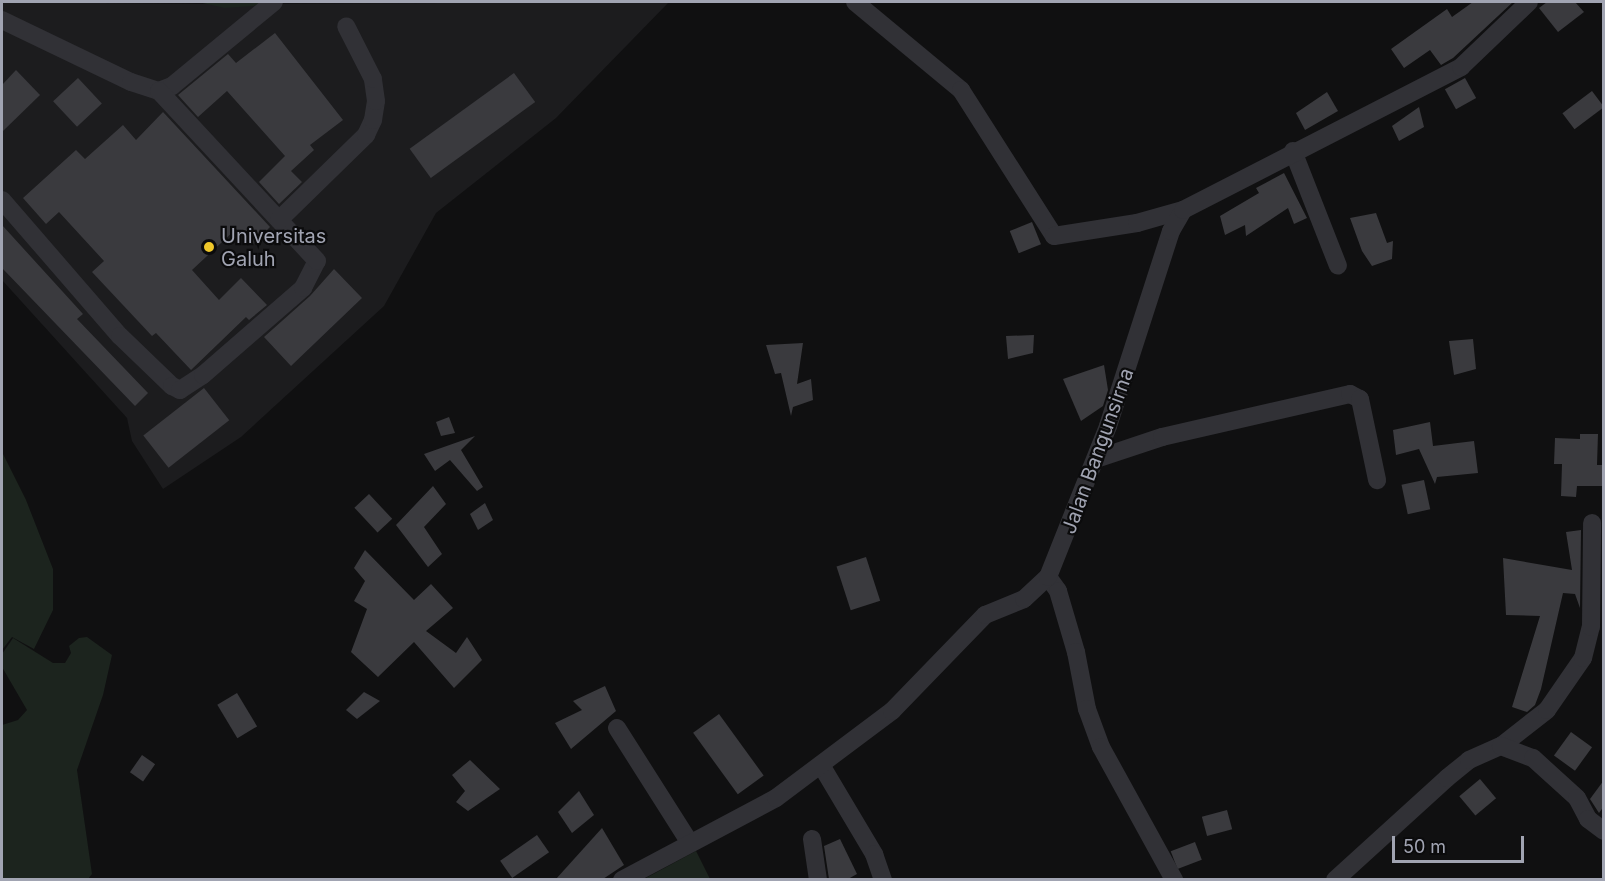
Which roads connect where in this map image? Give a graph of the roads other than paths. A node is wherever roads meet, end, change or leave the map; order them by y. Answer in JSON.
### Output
{"nodes":[{"id":1,"x":274,"y":2,"type":"edge"},
{"id":2,"x":855,"y":2,"type":"edge"},
{"id":3,"x":1529,"y":2,"type":"edge"},
{"id":4,"x":2,"y":20,"type":"edge"},
{"id":5,"x":346,"y":26,"type":"dead end"},
{"id":6,"x":159,"y":91,"type":"junction"},
{"id":7,"x":1293,"y":151,"type":"junction"},
{"id":8,"x":2,"y":200,"type":"edge"},
{"id":9,"x":1183,"y":210,"type":"junction"},
{"id":10,"x":279,"y":220,"type":"junction"},
{"id":11,"x":1338,"y":266,"type":"dead end"},
{"id":12,"x":1096,"y":459,"type":"junction"},
{"id":13,"x":1377,"y":480,"type":"dead end"},
{"id":14,"x":1592,"y":523,"type":"dead end"},
{"id":15,"x":1048,"y":577,"type":"junction"},
{"id":16,"x":617,"y":728,"type":"dead end"},
{"id":17,"x":1501,"y":746,"type":"junction"},
{"id":18,"x":821,"y":765,"type":"junction"},
{"id":19,"x":1604,"y":831,"type":"edge"},
{"id":20,"x":812,"y":839,"type":"dead end"},
{"id":21,"x":690,"y":843,"type":"junction"},
{"id":22,"x":622,"y":879,"type":"edge"},
{"id":23,"x":818,"y":879,"type":"edge"},
{"id":24,"x":883,"y":879,"type":"edge"},
{"id":25,"x":1174,"y":879,"type":"edge"},
{"id":26,"x":1335,"y":879,"type":"edge"}],
"edges":[{"from":1,"to":6,"type":"street"},
{"from":2,"to":9,"type":"street"},
{"from":3,"to":7,"type":"street"},
{"from":4,"to":6,"type":"street"},
{"from":5,"to":10,"type":"street"},
{"from":6,"to":10,"type":"street"},
{"from":7,"to":9,"type":"street"},
{"from":7,"to":11,"type":"street"},
{"from":8,"to":10,"type":"street"},
{"from":9,"to":12,"type":"street","name":"Jalan Bangunsirna"},
{"from":12,"to":13,"type":"street"},
{"from":12,"to":15,"type":"street","name":"Jalan Bangunsirna"},
{"from":14,"to":17,"type":"street"},
{"from":15,"to":18,"type":"street","name":"Jalan Bangunsirna"},
{"from":15,"to":25,"type":"street"},
{"from":16,"to":21,"type":"street"},
{"from":17,"to":19,"type":"street"},
{"from":17,"to":26,"type":"street"},
{"from":18,"to":21,"type":"street","name":"Jalan Bangunsirna"},
{"from":18,"to":24,"type":"street"},
{"from":20,"to":23,"type":"street"},
{"from":21,"to":22,"type":"street","name":"Jalan Bangunsirna"}]}
